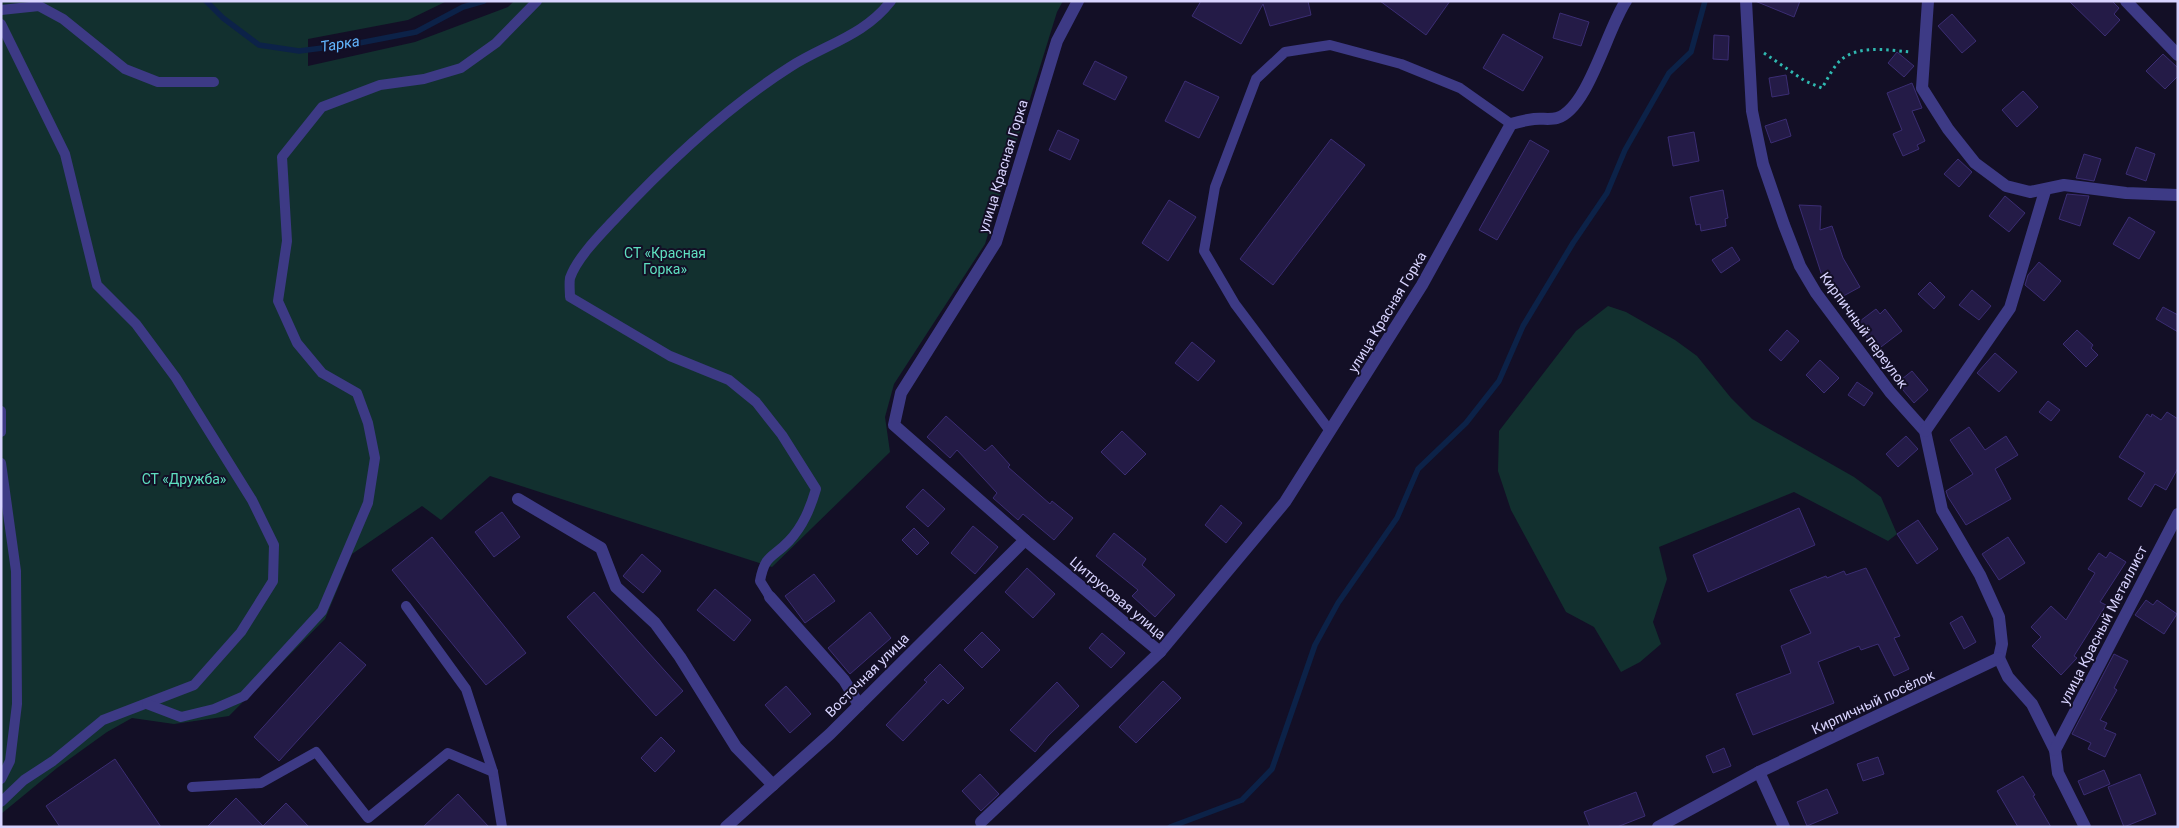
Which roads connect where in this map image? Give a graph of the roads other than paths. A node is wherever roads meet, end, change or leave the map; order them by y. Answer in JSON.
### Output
{"nodes":[{"id":1,"x":536,"y":1,"type":"edge"},
{"id":2,"x":891,"y":1,"type":"edge"},
{"id":3,"x":1078,"y":1,"type":"edge"},
{"id":4,"x":1626,"y":1,"type":"edge"},
{"id":5,"x":1746,"y":1,"type":"edge"},
{"id":6,"x":1928,"y":1,"type":"edge"},
{"id":7,"x":2126,"y":1,"type":"edge"},
{"id":8,"x":1,"y":10,"type":"edge"},
{"id":9,"x":1,"y":24,"type":"edge"},
{"id":10,"x":2178,"y":55,"type":"edge"},
{"id":11,"x":214,"y":82,"type":"dead end"},
{"id":12,"x":1511,"y":124,"type":"junction"},
{"id":13,"x":2045,"y":191,"type":"junction"},
{"id":14,"x":2178,"y":195,"type":"edge"},
{"id":15,"x":1,"y":411,"type":"edge"},
{"id":16,"x":894,"y":425,"type":"joint"},
{"id":17,"x":1330,"y":431,"type":"junction"},
{"id":18,"x":1925,"y":431,"type":"junction"},
{"id":19,"x":1,"y":432,"type":"edge"},
{"id":20,"x":1,"y":463,"type":"edge"},
{"id":21,"x":518,"y":499,"type":"dead end"},
{"id":22,"x":2178,"y":514,"type":"edge"},
{"id":23,"x":1025,"y":540,"type":"junction"},
{"id":24,"x":770,"y":597,"type":"joint"},
{"id":25,"x":406,"y":606,"type":"dead end"},
{"id":26,"x":1160,"y":652,"type":"junction"},
{"id":27,"x":1999,"y":658,"type":"junction"},
{"id":28,"x":147,"y":704,"type":"junction"},
{"id":29,"x":859,"y":705,"type":"junction"},
{"id":30,"x":2055,"y":750,"type":"junction"},
{"id":31,"x":493,"y":772,"type":"junction"},
{"id":32,"x":1759,"y":772,"type":"junction"},
{"id":33,"x":1,"y":779,"type":"edge"},
{"id":34,"x":773,"y":785,"type":"junction"},
{"id":35,"x":192,"y":787,"type":"dead end"},
{"id":36,"x":1,"y":802,"type":"edge"},
{"id":37,"x":981,"y":822,"type":"dead end"},
{"id":38,"x":502,"y":827,"type":"edge"},
{"id":39,"x":726,"y":827,"type":"edge"},
{"id":40,"x":1658,"y":827,"type":"edge"},
{"id":41,"x":1784,"y":827,"type":"edge"},
{"id":42,"x":2086,"y":827,"type":"edge"}],
"edges":[{"from":1,"to":28,"type":"lane"},
{"from":2,"to":24,"type":"lane"},
{"from":3,"to":16,"type":"street","name":"улица Красная Горка"},
{"from":4,"to":12,"type":"street"},
{"from":5,"to":18,"type":"street","name":"Кирпичный переулок"},
{"from":6,"to":13,"type":"street"},
{"from":7,"to":10,"type":"street"},
{"from":8,"to":11,"type":"lane"},
{"from":9,"to":28,"type":"lane"},
{"from":12,"to":17,"type":"street","name":"улица Красная Горка"},
{"from":12,"to":17,"type":"lane"},
{"from":13,"to":14,"type":"street"},
{"from":13,"to":18,"type":"street"},
{"from":15,"to":19,"type":"lane"},
{"from":16,"to":23,"type":"street","name":"Цитрусовая улица"},
{"from":17,"to":26,"type":"street","name":"улица Красная Горка"},
{"from":18,"to":27,"type":"street","name":"Кирпичный переулок"},
{"from":20,"to":33,"type":"lane"},
{"from":21,"to":34,"type":"street"},
{"from":22,"to":30,"type":"street","name":"улица Красный Металлист"},
{"from":23,"to":26,"type":"street","name":"Цитрусовая улица"},
{"from":23,"to":29,"type":"street","name":"Восточная улица"},
{"from":24,"to":29,"type":"street"},
{"from":25,"to":31,"type":"lane"},
{"from":26,"to":37,"type":"street","name":"Цитрусовая улица"},
{"from":27,"to":30,"type":"street"},
{"from":27,"to":32,"type":"street","name":"Кирпичный посёлок"},
{"from":28,"to":36,"type":"lane"},
{"from":29,"to":34,"type":"street","name":"Восточная улица"},
{"from":30,"to":42,"type":"street"},
{"from":31,"to":35,"type":"lane"},
{"from":31,"to":38,"type":"lane"},
{"from":32,"to":40,"type":"street","name":"Кирпичный посёлок"},
{"from":32,"to":41,"type":"street"},
{"from":34,"to":39,"type":"street","name":"Восточная улица"}]}
